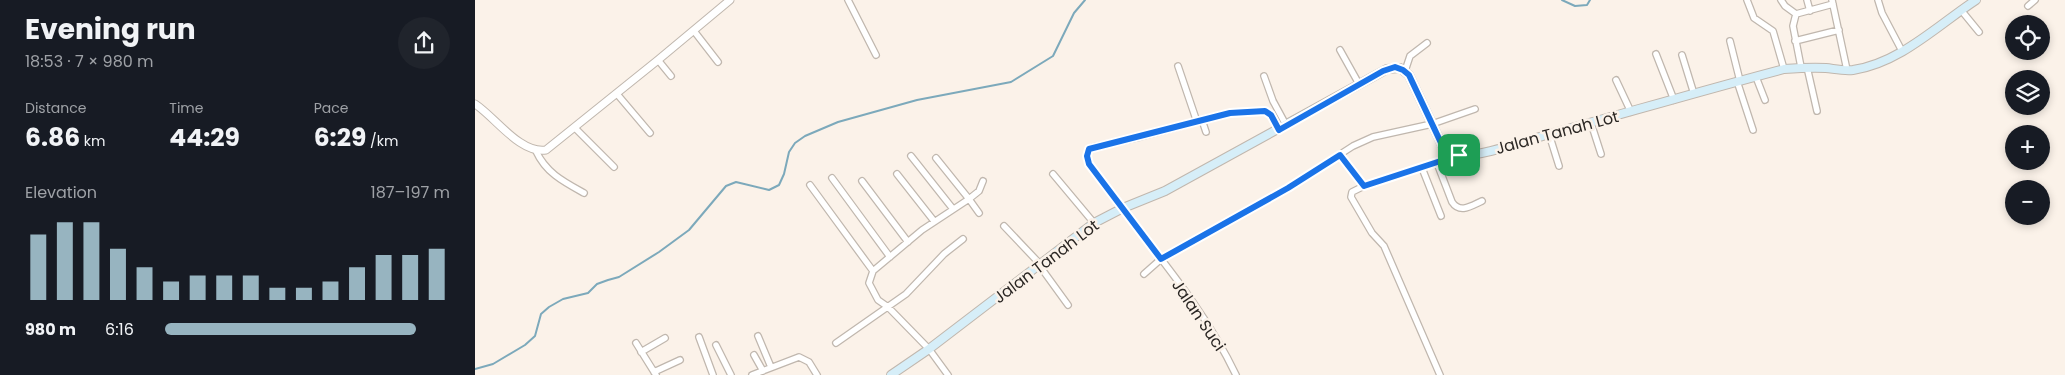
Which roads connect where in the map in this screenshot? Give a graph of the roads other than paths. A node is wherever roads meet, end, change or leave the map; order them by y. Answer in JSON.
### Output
{"nodes":[{"id":1,"x":730,"y":0,"type":"edge"},
{"id":2,"x":848,"y":0,"type":"edge"},
{"id":3,"x":1747,"y":0,"type":"edge"},
{"id":4,"x":1781,"y":0,"type":"edge"},
{"id":5,"x":1807,"y":0,"type":"edge"},
{"id":6,"x":1878,"y":0,"type":"edge"},
{"id":7,"x":1976,"y":0,"type":"edge"},
{"id":8,"x":2035,"y":0,"type":"edge"},
{"id":9,"x":1832,"y":2,"type":"edge"},
{"id":10,"x":2027,"y":6,"type":"dead end"},
{"id":11,"x":1961,"y":10,"type":"junction"},
{"id":12,"x":1810,"y":11,"type":"junction"},
{"id":13,"x":1796,"y":14,"type":"junction"},
{"id":14,"x":1839,"y":30,"type":"junction"},
{"id":15,"x":694,"y":31,"type":"junction"},
{"id":16,"x":1979,"y":32,"type":"dead end"},
{"id":17,"x":1730,"y":41,"type":"dead end"},
{"id":18,"x":1795,"y":41,"type":"junction"},
{"id":19,"x":1427,"y":42,"type":"dead end"},
{"id":20,"x":1340,"y":50,"type":"dead end"},
{"id":21,"x":1902,"y":51,"type":"junction"},
{"id":22,"x":1656,"y":54,"type":"dead end"},
{"id":23,"x":876,"y":55,"type":"dead end"},
{"id":24,"x":1682,"y":55,"type":"dead end"},
{"id":25,"x":658,"y":60,"type":"junction"},
{"id":26,"x":718,"y":62,"type":"dead end"},
{"id":27,"x":1178,"y":66,"type":"dead end"},
{"id":28,"x":1804,"y":67,"type":"junction"},
{"id":29,"x":1784,"y":69,"type":"junction"},
{"id":30,"x":1847,"y":70,"type":"junction"},
{"id":31,"x":1405,"y":71,"type":"junction"},
{"id":32,"x":671,"y":76,"type":"dead end"},
{"id":33,"x":1264,"y":76,"type":"dead end"},
{"id":34,"x":1756,"y":77,"type":"junction"},
{"id":35,"x":1616,"y":80,"type":"dead end"},
{"id":36,"x":1738,"y":81,"type":"junction"},
{"id":37,"x":1359,"y":84,"type":"junction"},
{"id":38,"x":617,"y":94,"type":"junction"},
{"id":39,"x":1694,"y":94,"type":"junction"},
{"id":40,"x":1674,"y":100,"type":"junction"},
{"id":41,"x":1765,"y":100,"type":"dead end"},
{"id":42,"x":475,"y":104,"type":"edge"},
{"id":43,"x":1475,"y":110,"type":"dead end"},
{"id":44,"x":1817,"y":111,"type":"dead end"},
{"id":45,"x":1631,"y":112,"type":"junction"},
{"id":46,"x":1199,"y":121,"type":"junction"},
{"id":47,"x":1432,"y":124,"type":"junction"},
{"id":48,"x":1591,"y":124,"type":"junction"},
{"id":49,"x":1283,"y":127,"type":"junction"},
{"id":50,"x":575,"y":128,"type":"junction"},
{"id":51,"x":1753,"y":130,"type":"dead end"},
{"id":52,"x":1206,"y":132,"type":"dead end"},
{"id":53,"x":650,"y":133,"type":"dead end"},
{"id":54,"x":1549,"y":134,"type":"junction"},
{"id":55,"x":536,"y":151,"type":"junction"},
{"id":56,"x":1601,"y":154,"type":"dead end"},
{"id":57,"x":1340,"y":155,"type":"junction"},
{"id":58,"x":1459,"y":155,"type":"junction"},
{"id":59,"x":911,"y":156,"type":"dead end"},
{"id":60,"x":937,"y":158,"type":"dead end"},
{"id":61,"x":1437,"y":163,"type":"junction"},
{"id":62,"x":1559,"y":166,"type":"dead end"},
{"id":63,"x":614,"y":167,"type":"dead end"},
{"id":64,"x":1422,"y":168,"type":"junction"},
{"id":65,"x":897,"y":174,"type":"dead end"},
{"id":66,"x":1053,"y":174,"type":"dead end"},
{"id":67,"x":832,"y":178,"type":"dead end"},
{"id":68,"x":862,"y":181,"type":"dead end"},
{"id":69,"x":983,"y":181,"type":"dead end"},
{"id":70,"x":810,"y":185,"type":"dead end"},
{"id":71,"x":1364,"y":186,"type":"junction"},
{"id":72,"x":584,"y":193,"type":"dead end"},
{"id":73,"x":969,"y":199,"type":"junction"},
{"id":74,"x":1483,"y":202,"type":"dead end"},
{"id":75,"x":1123,"y":208,"type":"junction"},
{"id":76,"x":953,"y":209,"type":"junction"},
{"id":77,"x":979,"y":214,"type":"dead end"},
{"id":78,"x":1441,"y":216,"type":"dead end"},
{"id":79,"x":933,"y":221,"type":"junction"},
{"id":80,"x":1094,"y":223,"type":"junction"},
{"id":81,"x":1004,"y":226,"type":"dead end"},
{"id":82,"x":963,"y":239,"type":"dead end"},
{"id":83,"x":908,"y":242,"type":"junction"},
{"id":84,"x":890,"y":257,"type":"junction"},
{"id":85,"x":1161,"y":259,"type":"junction"},
{"id":86,"x":1040,"y":265,"type":"junction"},
{"id":87,"x":873,"y":271,"type":"junction"},
{"id":88,"x":1143,"y":274,"type":"dead end"},
{"id":89,"x":1068,"y":305,"type":"dead end"},
{"id":90,"x":888,"y":308,"type":"junction"},
{"id":91,"x":759,"y":336,"type":"dead end"},
{"id":92,"x":699,"y":337,"type":"dead end"},
{"id":93,"x":665,"y":338,"type":"dead end"},
{"id":94,"x":636,"y":343,"type":"dead end"},
{"id":95,"x":835,"y":343,"type":"dead end"},
{"id":96,"x":716,"y":346,"type":"dead end"},
{"id":97,"x":929,"y":349,"type":"junction"},
{"id":98,"x":641,"y":352,"type":"junction"},
{"id":99,"x":755,"y":355,"type":"dead end"},
{"id":100,"x":680,"y":360,"type":"dead end"},
{"id":101,"x":771,"y":367,"type":"junction"},
{"id":102,"x":763,"y":370,"type":"junction"},
{"id":103,"x":655,"y":374,"type":"edge"},
{"id":104,"x":713,"y":375,"type":"edge"},
{"id":105,"x":731,"y":375,"type":"edge"},
{"id":106,"x":752,"y":375,"type":"edge"},
{"id":107,"x":817,"y":375,"type":"edge"},
{"id":108,"x":891,"y":375,"type":"edge"},
{"id":109,"x":948,"y":375,"type":"edge"},
{"id":110,"x":1236,"y":375,"type":"edge"},
{"id":111,"x":1440,"y":375,"type":"edge"}],
"edges":[{"from":1,"to":15,"type":"street"},
{"from":2,"to":23,"type":"street"},
{"from":3,"to":29,"type":"street"},
{"from":4,"to":13,"type":"street"},
{"from":5,"to":12,"type":"street"},
{"from":6,"to":21,"type":"street"},
{"from":7,"to":11,"type":"main road","name":"Jalan Tanah Lot"},
{"from":8,"to":10,"type":"street"},
{"from":9,"to":12,"type":"street"},
{"from":9,"to":14,"type":"street"},
{"from":11,"to":16,"type":"street"},
{"from":11,"to":21,"type":"main road","name":"Jalan Tanah Lot"},
{"from":12,"to":13,"type":"street"},
{"from":13,"to":18,"type":"street"},
{"from":14,"to":18,"type":"street"},
{"from":14,"to":30,"type":"street"},
{"from":15,"to":25,"type":"street"},
{"from":15,"to":26,"type":"street"},
{"from":17,"to":36,"type":"street"},
{"from":18,"to":28,"type":"street"},
{"from":19,"to":31,"type":"street"},
{"from":20,"to":37,"type":"street"},
{"from":21,"to":30,"type":"main road","name":"Jalan Tanah Lot"},
{"from":22,"to":40,"type":"street"},
{"from":24,"to":39,"type":"street"},
{"from":25,"to":32,"type":"street"},
{"from":25,"to":38,"type":"street"},
{"from":27,"to":46,"type":"street"},
{"from":28,"to":29,"type":"main road","name":"Jalan Tanah Lot"},
{"from":28,"to":30,"type":"main road","name":"Jalan Tanah Lot"},
{"from":28,"to":44,"type":"street"},
{"from":29,"to":34,"type":"main road","name":"Jalan Tanah Lot"},
{"from":31,"to":37,"type":"main road","name":"Jalan Tanah Lot"},
{"from":31,"to":47,"type":"main road"},
{"from":33,"to":49,"type":"street"},
{"from":34,"to":36,"type":"main road","name":"Jalan Tanah Lot"},
{"from":34,"to":41,"type":"street"},
{"from":35,"to":45,"type":"street"},
{"from":36,"to":39,"type":"main road","name":"Jalan Tanah Lot"},
{"from":36,"to":51,"type":"street"},
{"from":37,"to":49,"type":"main road","name":"Jalan Tanah Lot"},
{"from":38,"to":50,"type":"street"},
{"from":38,"to":53,"type":"street"},
{"from":39,"to":40,"type":"main road","name":"Jalan Tanah Lot"},
{"from":40,"to":45,"type":"main road","name":"Jalan Tanah Lot"},
{"from":42,"to":55,"type":"street"},
{"from":43,"to":47,"type":"street"},
{"from":45,"to":48,"type":"main road","name":"Jalan Tanah Lot"},
{"from":46,"to":49,"type":"street"},
{"from":46,"to":52,"type":"street"},
{"from":46,"to":75,"type":"street","name":"Jalan Suci"},
{"from":47,"to":57,"type":"street"},
{"from":47,"to":58,"type":"main road"},
{"from":48,"to":54,"type":"main road","name":"Jalan Tanah Lot"},
{"from":48,"to":56,"type":"street"},
{"from":49,"to":75,"type":"main road","name":"Jalan Tanah Lot"},
{"from":50,"to":55,"type":"street"},
{"from":50,"to":63,"type":"street"},
{"from":54,"to":58,"type":"main road","name":"Jalan Tanah Lot"},
{"from":54,"to":62,"type":"street"},
{"from":55,"to":72,"type":"street"},
{"from":57,"to":71,"type":"street"},
{"from":57,"to":85,"type":"street"},
{"from":58,"to":61,"type":"street"},
{"from":59,"to":76,"type":"street"},
{"from":60,"to":73,"type":"street"},
{"from":61,"to":64,"type":"street"},
{"from":61,"to":74,"type":"street"},
{"from":64,"to":71,"type":"street"},
{"from":64,"to":78,"type":"street"},
{"from":65,"to":79,"type":"street"},
{"from":66,"to":80,"type":"street"},
{"from":67,"to":84,"type":"street"},
{"from":68,"to":83,"type":"street"},
{"from":69,"to":73,"type":"street"},
{"from":70,"to":87,"type":"street"},
{"from":71,"to":111,"type":"street"},
{"from":73,"to":76,"type":"street"},
{"from":73,"to":77,"type":"street"},
{"from":75,"to":80,"type":"main road","name":"Jalan Tanah Lot"},
{"from":75,"to":85,"type":"street","name":"Jalan Suci"},
{"from":76,"to":79,"type":"street"},
{"from":79,"to":83,"type":"street"},
{"from":80,"to":86,"type":"main road","name":"Jalan Tanah Lot"},
{"from":81,"to":86,"type":"street"},
{"from":82,"to":90,"type":"street"},
{"from":83,"to":84,"type":"street"},
{"from":84,"to":87,"type":"street"},
{"from":85,"to":88,"type":"street"},
{"from":85,"to":110,"type":"street","name":"Jalan Suci"},
{"from":86,"to":89,"type":"street"},
{"from":86,"to":97,"type":"main road","name":"Jalan Tanah Lot"},
{"from":87,"to":90,"type":"street"},
{"from":90,"to":95,"type":"street"},
{"from":90,"to":97,"type":"street"},
{"from":91,"to":101,"type":"street"},
{"from":92,"to":104,"type":"street"},
{"from":93,"to":98,"type":"street"},
{"from":94,"to":98,"type":"street"},
{"from":96,"to":105,"type":"street"},
{"from":97,"to":108,"type":"main road","name":"Jalan Tanah Lot"},
{"from":97,"to":109,"type":"street"},
{"from":98,"to":103,"type":"street"},
{"from":99,"to":102,"type":"street"},
{"from":100,"to":103,"type":"street"},
{"from":101,"to":102,"type":"street"},
{"from":101,"to":107,"type":"street"},
{"from":102,"to":106,"type":"street"}]}
